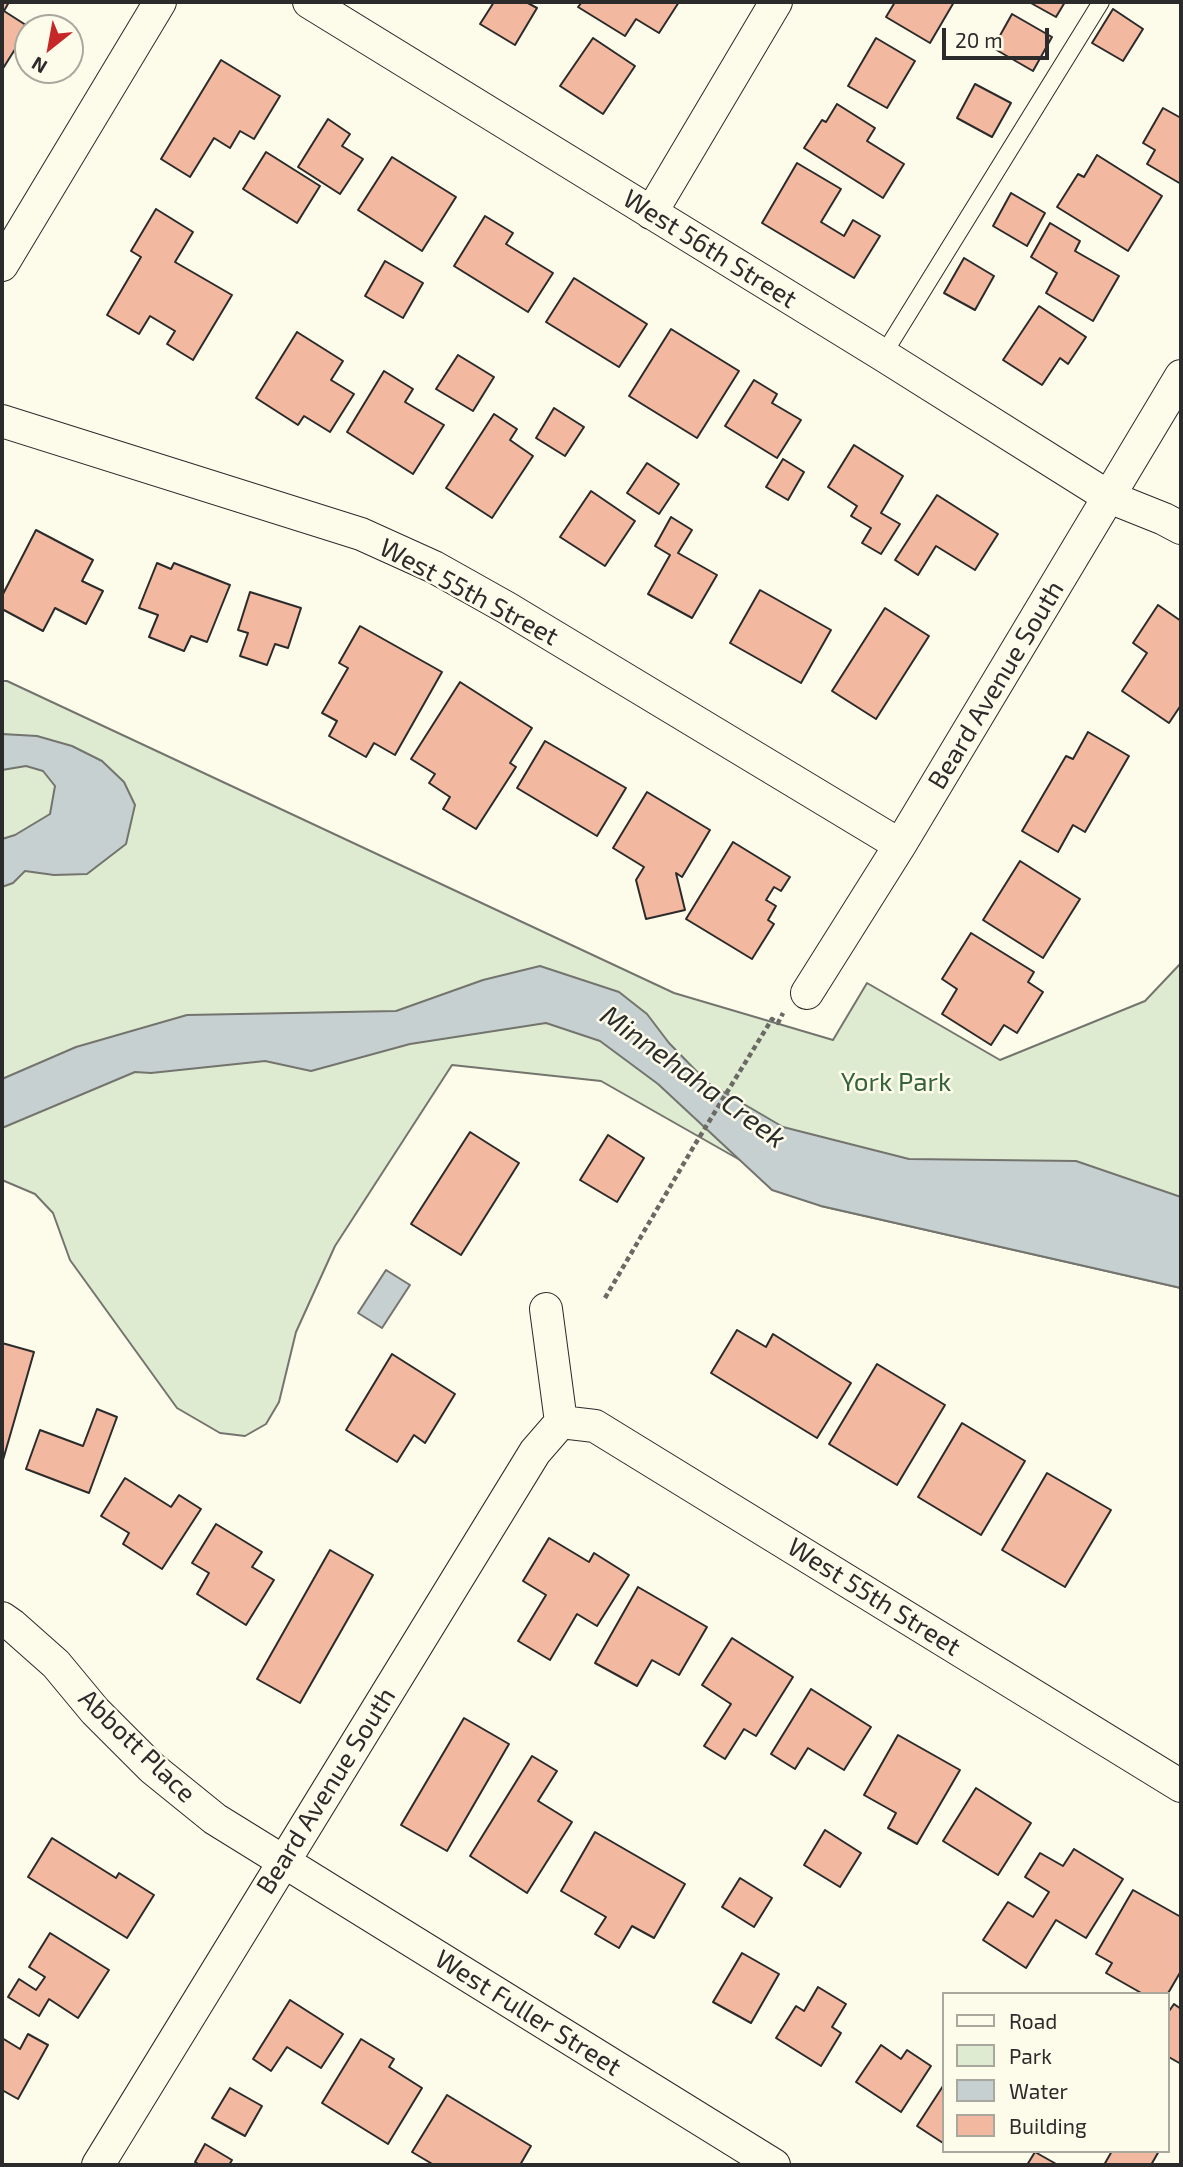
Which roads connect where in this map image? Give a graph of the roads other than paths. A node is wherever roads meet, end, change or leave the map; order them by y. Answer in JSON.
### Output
{"nodes":[{"id":1,"x":160,"y":2,"type":"edge"},
{"id":2,"x":309,"y":2,"type":"edge"},
{"id":3,"x":776,"y":2,"type":"edge"},
{"id":4,"x":1101,"y":2,"type":"edge"},
{"id":5,"x":651,"y":213,"type":"junction"},
{"id":6,"x":2,"y":265,"type":"edge"},
{"id":7,"x":883,"y":355,"type":"junction"},
{"id":8,"x":1181,"y":376,"type":"edge"},
{"id":9,"x":2,"y":421,"type":"edge"},
{"id":10,"x":1109,"y":497,"type":"junction"},
{"id":11,"x":1181,"y":528,"type":"edge"},
{"id":12,"x":900,"y":845,"type":"junction"},
{"id":13,"x":807,"y":993,"type":"dead end"},
{"id":14,"x":547,"y":1308,"type":"dead end"},
{"id":15,"x":561,"y":1422,"type":"junction"},
{"id":16,"x":2,"y":1618,"type":"edge"},
{"id":17,"x":1181,"y":1786,"type":"edge"},
{"id":18,"x":282,"y":1862,"type":"junction"},
{"id":19,"x":98,"y":2165,"type":"edge"},
{"id":20,"x":774,"y":2165,"type":"edge"}],
"edges":[{"from":1,"to":6,"type":"street"},
{"from":2,"to":5,"type":"street","name":"West 56th Street"},
{"from":3,"to":5,"type":"street"},
{"from":4,"to":7,"type":"lane"},
{"from":5,"to":7,"type":"street","name":"West 56th Street"},
{"from":7,"to":10,"type":"street","name":"West 56th Street"},
{"from":8,"to":10,"type":"street","name":"Beard Avenue South"},
{"from":9,"to":12,"type":"street","name":"West 55th Street"},
{"from":10,"to":11,"type":"street","name":"West 56th Street"},
{"from":10,"to":12,"type":"street","name":"Beard Avenue South"},
{"from":12,"to":13,"type":"street","name":"Beard Avenue South"},
{"from":14,"to":15,"type":"street"},
{"from":15,"to":17,"type":"street","name":"West 55th Street"},
{"from":15,"to":18,"type":"street","name":"Beard Avenue South"},
{"from":16,"to":18,"type":"street","name":"Abbott Place"},
{"from":18,"to":19,"type":"street","name":"Beard Avenue South"},
{"from":18,"to":20,"type":"street","name":"West Fuller Street"}]}
